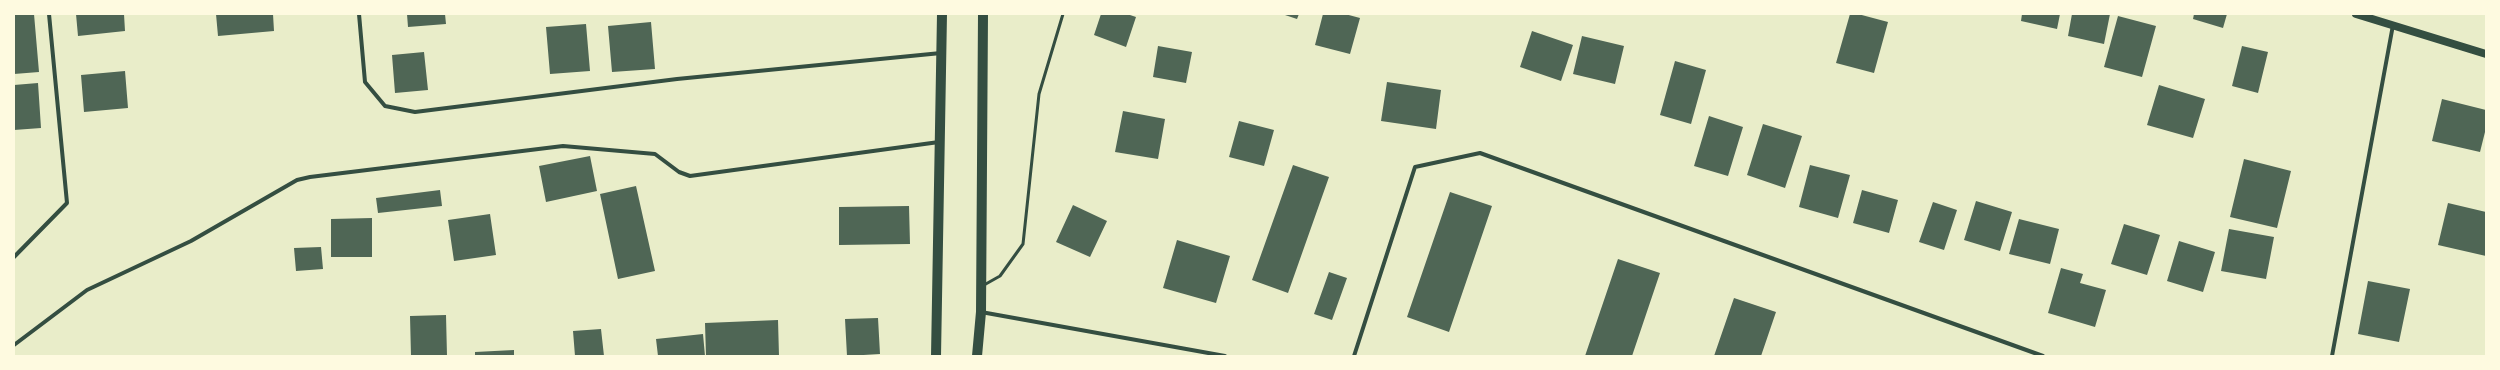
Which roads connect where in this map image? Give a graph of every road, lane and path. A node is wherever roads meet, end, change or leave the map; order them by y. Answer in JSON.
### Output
{"nodes":[{"id":1,"x":49,"y":14,"type":"edge"},
{"id":2,"x":359,"y":14,"type":"edge"},
{"id":3,"x":942,"y":14,"type":"edge"},
{"id":4,"x":983,"y":14,"type":"edge"},
{"id":5,"x":1063,"y":14,"type":"edge"},
{"id":6,"x":2356,"y":14,"type":"edge"},
{"id":7,"x":2372,"y":16,"type":"edge"},
{"id":8,"x":2393,"y":25,"type":"junction"},
{"id":9,"x":942,"y":53,"type":"junction"},
{"id":10,"x":2486,"y":54,"type":"edge"},
{"id":11,"x":940,"y":142,"type":"junction"},
{"id":12,"x":14,"y":257,"type":"edge"},
{"id":13,"x":981,"y":287,"type":"junction"},
{"id":14,"x":981,"y":312,"type":"junction"},
{"id":15,"x":14,"y":345,"type":"edge"},
{"id":16,"x":936,"y":356,"type":"edge"},
{"id":17,"x":977,"y":356,"type":"edge"},
{"id":18,"x":1225,"y":356,"type":"edge"},
{"id":19,"x":1354,"y":356,"type":"edge"},
{"id":20,"x":2043,"y":356,"type":"edge"},
{"id":21,"x":2332,"y":356,"type":"edge"}],
"edges":[{"from":1,"to":12,"type":"street"},
{"from":2,"to":9,"type":"street"},
{"from":3,"to":9,"type":"main road"},
{"from":4,"to":13,"type":"main road"},
{"from":5,"to":13,"type":"lane"},
{"from":6,"to":7,"type":"main road"},
{"from":7,"to":8,"type":"main road"},
{"from":8,"to":10,"type":"main road"},
{"from":8,"to":21,"type":"street"},
{"from":9,"to":11,"type":"main road"},
{"from":11,"to":15,"type":"street"},
{"from":11,"to":16,"type":"main road"},
{"from":13,"to":14,"type":"main road"},
{"from":14,"to":17,"type":"main road"},
{"from":14,"to":18,"type":"street"},
{"from":19,"to":20,"type":"street"}]}
